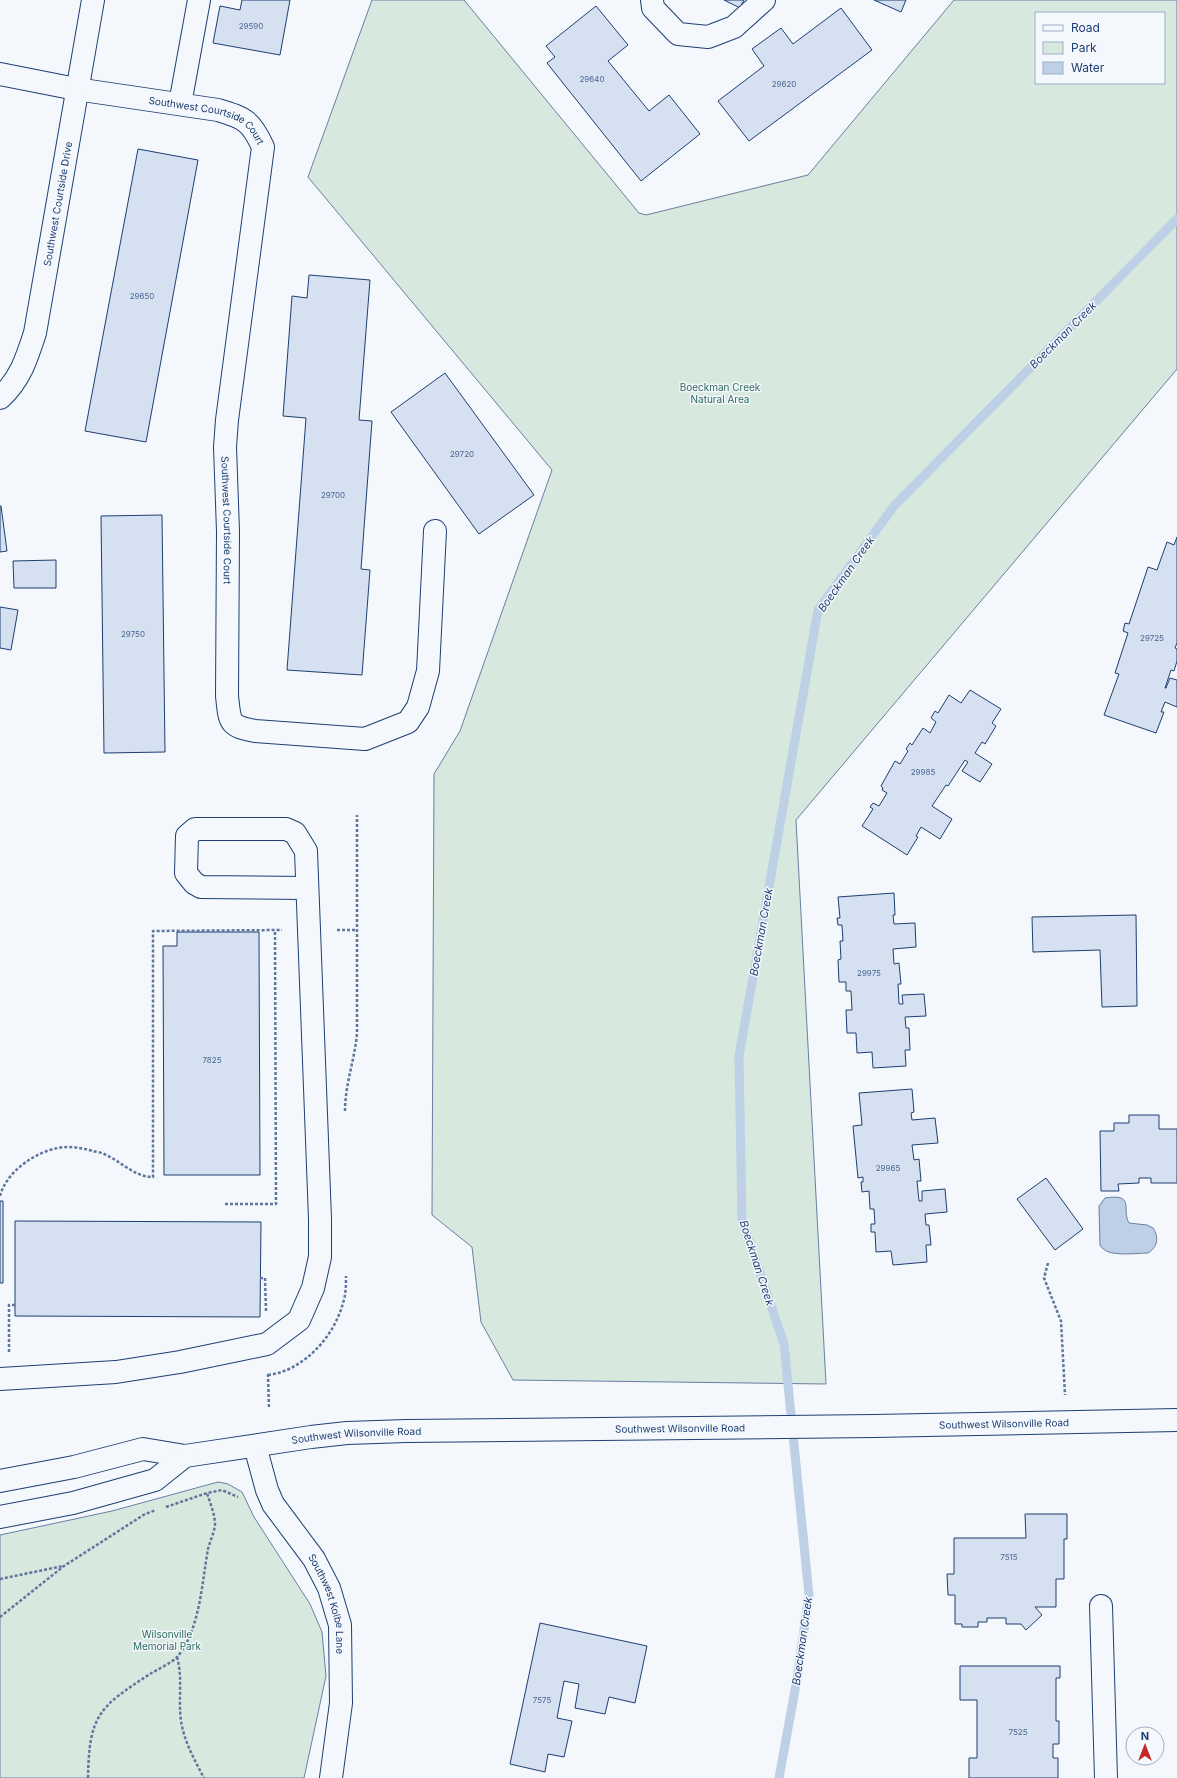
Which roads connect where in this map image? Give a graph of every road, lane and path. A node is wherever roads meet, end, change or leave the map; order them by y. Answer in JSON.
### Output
{"nodes":[{"id":1,"x":93,"y":0,"type":"edge"},
{"id":2,"x":200,"y":0,"type":"edge"},
{"id":3,"x":652,"y":0,"type":"edge"},
{"id":4,"x":764,"y":0,"type":"edge"},
{"id":5,"x":0,"y":74,"type":"edge"},
{"id":6,"x":76,"y":89,"type":"junction"},
{"id":7,"x":180,"y":104,"type":"junction"},
{"id":8,"x":0,"y":398,"type":"edge"},
{"id":9,"x":435,"y":531,"type":"dead end"},
{"id":10,"x":307,"y":888,"type":"junction"},
{"id":11,"x":275,"y":930,"type":"junction"},
{"id":12,"x":309,"y":930,"type":"junction"},
{"id":13,"x":357,"y":930,"type":"dead end"},
{"id":14,"x":0,"y":1196,"type":"edge"},
{"id":15,"x":225,"y":1204,"type":"dead end"},
{"id":16,"x":1048,"y":1264,"type":"dead end"},
{"id":17,"x":260,"y":1278,"type":"dead end"},
{"id":18,"x":15,"y":1305,"type":"dead end"},
{"id":19,"x":266,"y":1313,"type":"dead end"},
{"id":20,"x":2,"y":1354,"type":"dead end"},
{"id":21,"x":268,"y":1368,"type":"dead end"},
{"id":22,"x":0,"y":1379,"type":"edge"},
{"id":23,"x":269,"y":1409,"type":"dead end"},
{"id":24,"x":1177,"y":1420,"type":"edge"},
{"id":25,"x":1066,"y":1422,"type":"junction"},
{"id":26,"x":255,"y":1446,"type":"junction"},
{"id":27,"x":185,"y":1456,"type":"junction"},
{"id":28,"x":0,"y":1481,"type":"edge"},
{"id":29,"x":207,"y":1493,"type":"junction"},
{"id":30,"x":238,"y":1497,"type":"dead end"},
{"id":31,"x":0,"y":1517,"type":"edge"},
{"id":32,"x":64,"y":1566,"type":"junction"},
{"id":33,"x":0,"y":1579,"type":"edge"},
{"id":34,"x":1101,"y":1606,"type":"dead end"},
{"id":35,"x":0,"y":1617,"type":"edge"},
{"id":36,"x":177,"y":1657,"type":"junction"},
{"id":37,"x":88,"y":1778,"type":"edge"},
{"id":38,"x":204,"y":1778,"type":"edge"},
{"id":39,"x":331,"y":1778,"type":"edge"},
{"id":40,"x":1106,"y":1778,"type":"edge"}],
"edges":[{"from":1,"to":6,"type":"street","name":"Southwest Courtside Drive"},
{"from":2,"to":7,"type":"street"},
{"from":3,"to":4,"type":"street"},
{"from":5,"to":6,"type":"street","name":"Southwest Courtside Court"},
{"from":6,"to":7,"type":"street","name":"Southwest Courtside Court"},
{"from":6,"to":8,"type":"street","name":"Southwest Courtside Drive"},
{"from":7,"to":9,"type":"street","name":"Southwest Courtside Court"},
{"from":10,"to":10,"type":"street"},
{"from":10,"to":12,"type":"street"},
{"from":11,"to":12,"type":"path"},
{"from":11,"to":14,"type":"path"},
{"from":11,"to":15,"type":"path"},
{"from":12,"to":13,"type":"path"},
{"from":12,"to":22,"type":"street"},
{"from":16,"to":25,"type":"path"},
{"from":17,"to":19,"type":"path"},
{"from":18,"to":20,"type":"path"},
{"from":21,"to":23,"type":"path"},
{"from":24,"to":25,"type":"street","name":"Southwest Wilsonville Road"},
{"from":25,"to":26,"type":"street","name":"Southwest Wilsonville Road"},
{"from":26,"to":27,"type":"street","name":"Southwest Wilsonville Road"},
{"from":26,"to":39,"type":"street","name":"Southwest Kolbe Lane"},
{"from":27,"to":28,"type":"street","name":"Southwest Wilsonville Road"},
{"from":27,"to":31,"type":"street"},
{"from":29,"to":30,"type":"path"},
{"from":29,"to":32,"type":"path"},
{"from":29,"to":36,"type":"path"},
{"from":32,"to":33,"type":"path"},
{"from":32,"to":35,"type":"path"},
{"from":34,"to":40,"type":"street"},
{"from":36,"to":37,"type":"path"},
{"from":36,"to":38,"type":"path"}]}
